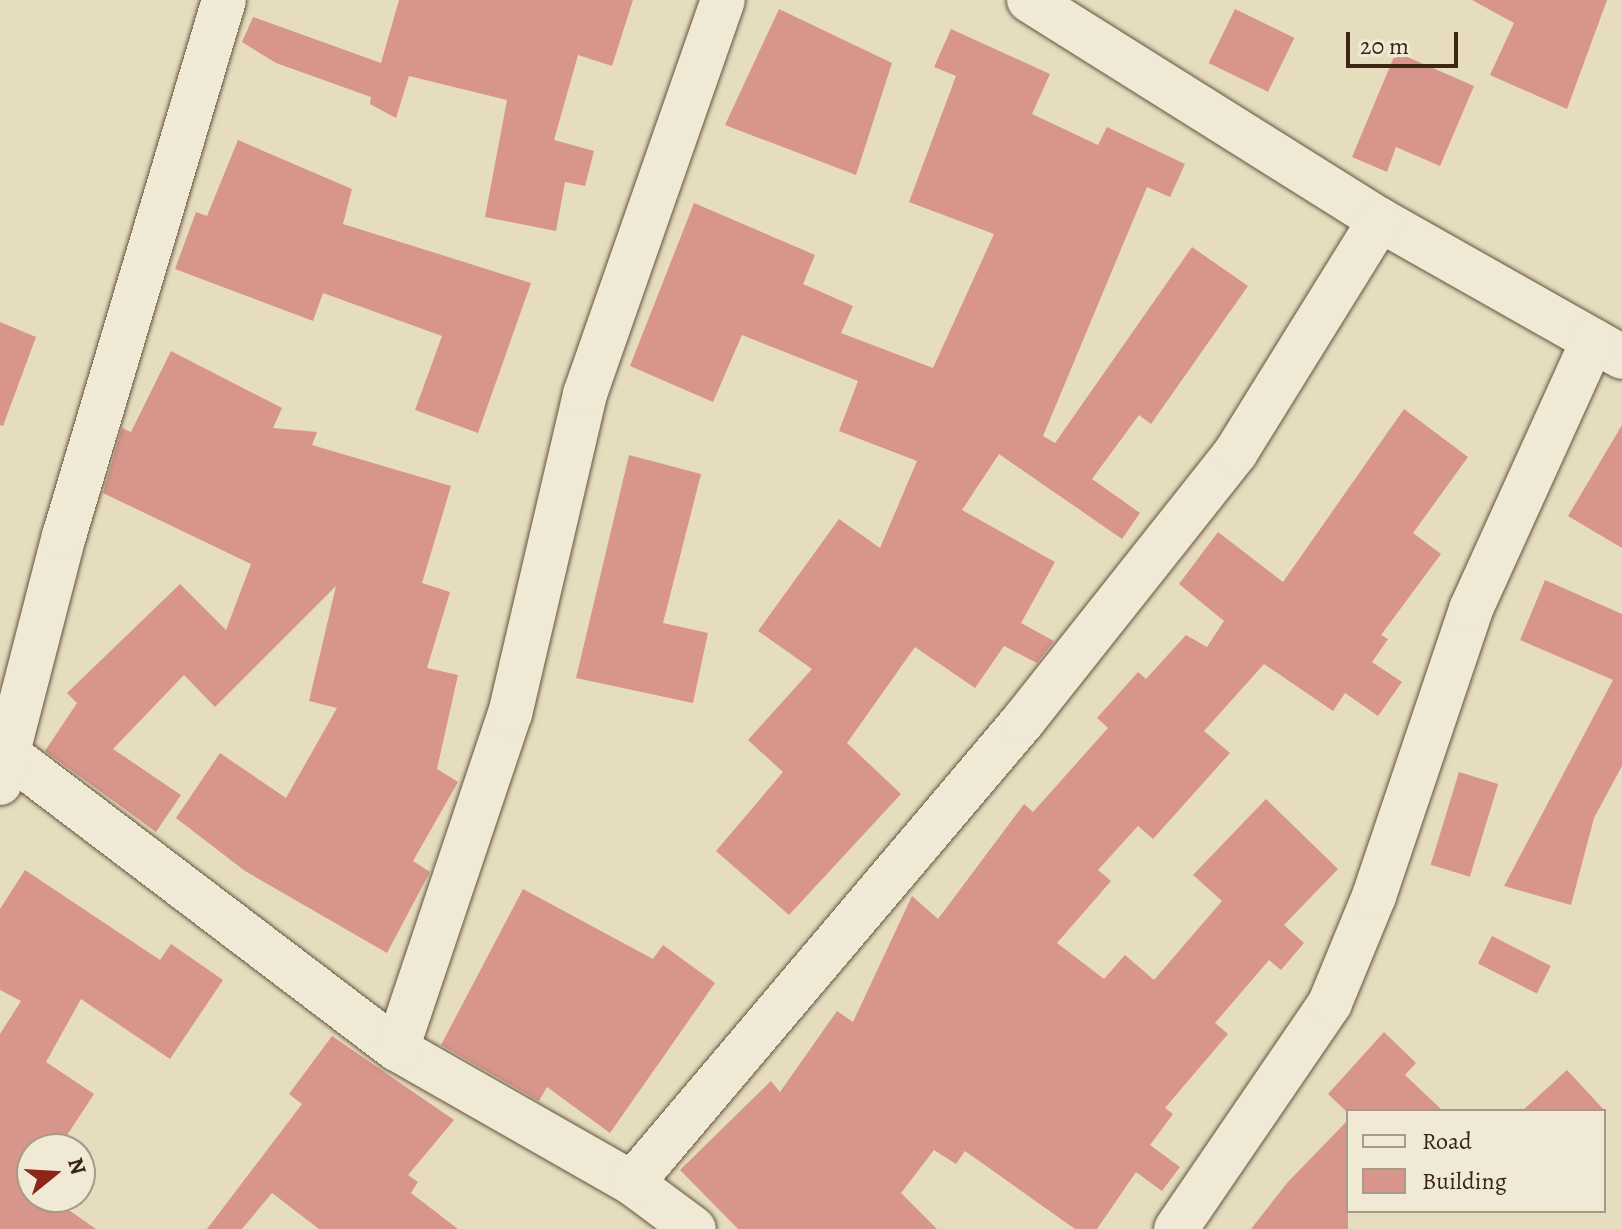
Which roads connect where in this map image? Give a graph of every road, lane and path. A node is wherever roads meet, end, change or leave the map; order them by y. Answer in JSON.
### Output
{"nodes":[{"id":1,"x":224,"y":0,"type":"edge"},
{"id":2,"x":723,"y":0,"type":"edge"},
{"id":3,"x":1029,"y":0,"type":"edge"},
{"id":4,"x":1380,"y":220,"type":"junction"},
{"id":5,"x":1608,"y":348,"type":"edge"},
{"id":6,"x":3,"y":760,"type":"edge"},
{"id":7,"x":397,"y":1049,"type":"junction"},
{"id":8,"x":632,"y":1183,"type":"junction"},
{"id":9,"x":694,"y":1229,"type":"edge"},
{"id":10,"x":1176,"y":1229,"type":"edge"}],
"edges":[{"from":1,"to":6,"type":"street"},
{"from":2,"to":7,"type":"street"},
{"from":3,"to":4,"type":"street"},
{"from":4,"to":5,"type":"street"},
{"from":4,"to":8,"type":"street"},
{"from":5,"to":10,"type":"street"},
{"from":6,"to":7,"type":"street"},
{"from":7,"to":8,"type":"street"},
{"from":8,"to":9,"type":"street"}]}
